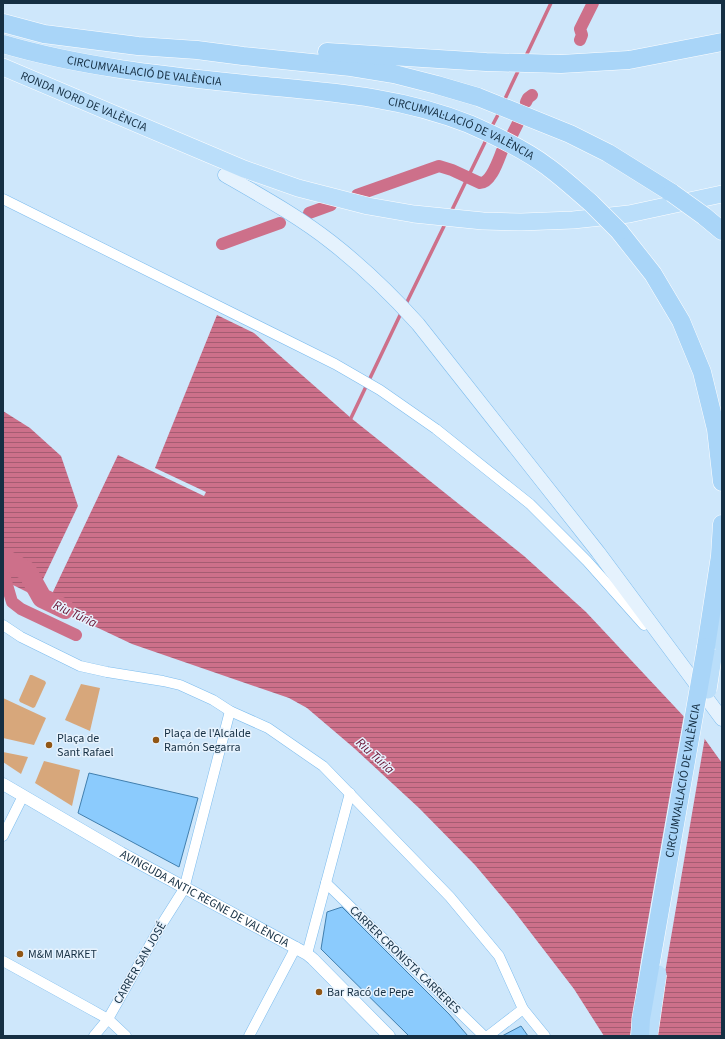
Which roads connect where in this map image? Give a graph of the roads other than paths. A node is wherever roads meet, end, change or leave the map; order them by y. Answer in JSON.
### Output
{"nodes":[{"id":1,"x":3,"y":24,"type":"edge"},
{"id":2,"x":722,"y":42,"type":"edge"},
{"id":3,"x":3,"y":44,"type":"edge"},
{"id":4,"x":197,"y":50,"type":"junction"},
{"id":5,"x":3,"y":66,"type":"edge"},
{"id":6,"x":165,"y":136,"type":"junction"},
{"id":7,"x":225,"y":174,"type":"joint"},
{"id":8,"x":722,"y":194,"type":"edge"},
{"id":9,"x":3,"y":199,"type":"edge"},
{"id":10,"x":722,"y":231,"type":"edge"},
{"id":11,"x":722,"y":482,"type":"edge"},
{"id":12,"x":722,"y":524,"type":"edge"},
{"id":13,"x":722,"y":609,"type":"edge"},
{"id":14,"x":3,"y":625,"type":"edge"},
{"id":15,"x":709,"y":653,"type":"junction"},
{"id":16,"x":230,"y":711,"type":"junction"},
{"id":17,"x":721,"y":718,"type":"edge"},
{"id":18,"x":3,"y":784,"type":"edge"},
{"id":19,"x":350,"y":793,"type":"junction"},
{"id":20,"x":23,"y":796,"type":"junction"},
{"id":21,"x":3,"y":836,"type":"edge"},
{"id":22,"x":326,"y":883,"type":"junction"},
{"id":23,"x":184,"y":889,"type":"junction"},
{"id":24,"x":296,"y":947,"type":"junction"},
{"id":25,"x":307,"y":954,"type":"junction"},
{"id":26,"x":3,"y":961,"type":"edge"},
{"id":27,"x":523,"y":1009,"type":"junction"},
{"id":28,"x":108,"y":1019,"type":"junction"},
{"id":29,"x":253,"y":1034,"type":"edge"},
{"id":30,"x":94,"y":1036,"type":"edge"},
{"id":31,"x":126,"y":1036,"type":"edge"},
{"id":32,"x":389,"y":1036,"type":"edge"},
{"id":33,"x":484,"y":1036,"type":"edge"},
{"id":34,"x":488,"y":1036,"type":"edge"},
{"id":35,"x":545,"y":1036,"type":"edge"},
{"id":36,"x":640,"y":1036,"type":"edge"},
{"id":37,"x":649,"y":1036,"type":"edge"}],
"edges":[{"from":1,"to":4,"type":"highway","name":"CIRCUMVAL·LACIÓ DE VALÈNCIA"},
{"from":2,"to":4,"type":"highway"},
{"from":3,"to":11,"type":"highway","name":"CIRCUMVAL·LACIÓ DE VALÈNCIA","bridge":true},
{"from":4,"to":10,"type":"highway","name":"CIRCUMVAL·LACIÓ DE VALÈNCIA","bridge":true},
{"from":5,"to":6,"type":"highway","name":"RONDA NORD DE VALÈNCIA"},
{"from":6,"to":7,"type":"highway"},
{"from":6,"to":8,"type":"highway"},
{"from":7,"to":17,"type":"main road"},
{"from":9,"to":17,"type":"street"},
{"from":12,"to":15,"type":"highway","name":"CIRCUMVAL·LACIÓ DE VALÈNCIA"},
{"from":13,"to":15,"type":"highway"},
{"from":14,"to":16,"type":"street"},
{"from":15,"to":36,"type":"highway","name":"CIRCUMVAL·LACIÓ DE VALÈNCIA","bridge":true},
{"from":15,"to":37,"type":"highway","bridge":true},
{"from":16,"to":19,"type":"street"},
{"from":16,"to":23,"type":"street","name":"CARRER SAN JOSÉ"},
{"from":18,"to":20,"type":"street","name":"AVINGUDA ANTIC REGNE DE VALÈNCIA"},
{"from":19,"to":22,"type":"street"},
{"from":19,"to":27,"type":"street"},
{"from":20,"to":21,"type":"street"},
{"from":20,"to":23,"type":"street","name":"AVINGUDA ANTIC REGNE DE VALÈNCIA"},
{"from":22,"to":25,"type":"street"},
{"from":22,"to":33,"type":"street","name":"CARRER CRONISTA CARRERES"},
{"from":23,"to":24,"type":"street","name":"AVINGUDA ANTIC REGNE DE VALÈNCIA"},
{"from":23,"to":28,"type":"street","name":"CARRER SAN JOSÉ"},
{"from":24,"to":25,"type":"street","name":"AVINGUDA ANTIC REGNE DE VALÈNCIA"},
{"from":24,"to":29,"type":"street"},
{"from":25,"to":32,"type":"street","name":"AVINGUDA ANTIC REGNE DE VALÈNCIA"},
{"from":26,"to":28,"type":"street"},
{"from":27,"to":34,"type":"street"},
{"from":27,"to":35,"type":"street"},
{"from":28,"to":30,"type":"street","name":"CARRER SAN JOSÉ"},
{"from":28,"to":31,"type":"street"}]}
